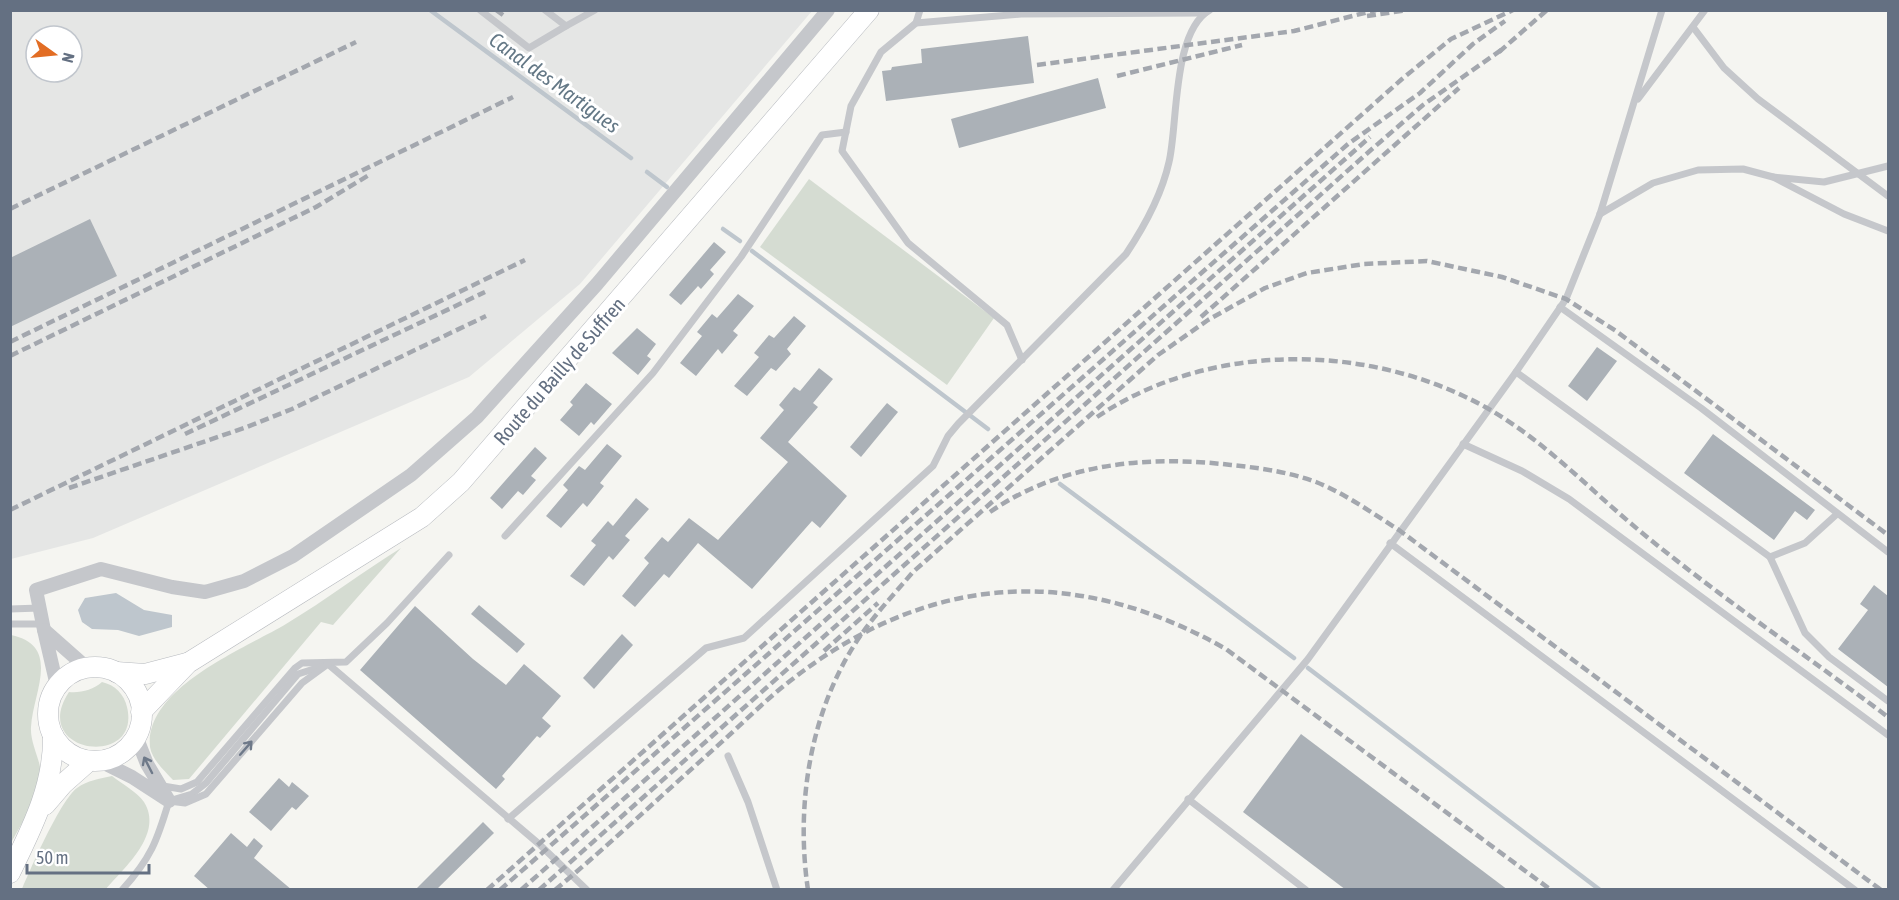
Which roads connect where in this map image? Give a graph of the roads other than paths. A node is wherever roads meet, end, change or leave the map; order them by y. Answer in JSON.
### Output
{"nodes":[{"id":1,"x":480,"y":10,"type":"edge"},
{"id":2,"x":545,"y":10,"type":"edge"},
{"id":3,"x":596,"y":10,"type":"edge"},
{"id":4,"x":828,"y":10,"type":"edge"},
{"id":5,"x":869,"y":10,"type":"edge"},
{"id":6,"x":920,"y":10,"type":"edge"},
{"id":7,"x":1662,"y":10,"type":"edge"},
{"id":8,"x":1705,"y":10,"type":"edge"},
{"id":9,"x":1208,"y":12,"type":"edge"},
{"id":10,"x":915,"y":23,"type":"junction"},
{"id":11,"x":566,"y":26,"type":"junction"},
{"id":12,"x":1693,"y":27,"type":"junction"},
{"id":13,"x":1635,"y":104,"type":"junction"},
{"id":14,"x":846,"y":132,"type":"junction"},
{"id":15,"x":1888,"y":166,"type":"edge"},
{"id":16,"x":1858,"y":175,"type":"junction"},
{"id":17,"x":1773,"y":177,"type":"junction"},
{"id":18,"x":1888,"y":196,"type":"edge"},
{"id":19,"x":1600,"y":214,"type":"junction"},
{"id":20,"x":1888,"y":231,"type":"edge"},
{"id":21,"x":1560,"y":307,"type":"junction"},
{"id":22,"x":1022,"y":360,"type":"junction"},
{"id":23,"x":1516,"y":372,"type":"junction"},
{"id":24,"x":1462,"y":444,"type":"junction"},
{"id":25,"x":1837,"y":514,"type":"junction"},
{"id":26,"x":505,"y":536,"type":"dead end"},
{"id":27,"x":1390,"y":543,"type":"junction"},
{"id":28,"x":1888,"y":552,"type":"edge"},
{"id":29,"x":449,"y":555,"type":"dead end"},
{"id":30,"x":1770,"y":557,"type":"junction"},
{"id":31,"x":40,"y":608,"type":"junction"},
{"id":32,"x":10,"y":609,"type":"edge"},
{"id":33,"x":10,"y":624,"type":"edge"},
{"id":34,"x":44,"y":627,"type":"junction"},
{"id":35,"x":188,"y":663,"type":"junction"},
{"id":36,"x":328,"y":664,"type":"junction"},
{"id":37,"x":87,"y":668,"type":"junction"},
{"id":38,"x":116,"y":672,"type":"junction"},
{"id":39,"x":57,"y":686,"type":"junction"},
{"id":40,"x":1888,"y":701,"type":"edge"},
{"id":41,"x":141,"y":712,"type":"junction"},
{"id":42,"x":52,"y":735,"type":"junction"},
{"id":43,"x":1888,"y":735,"type":"edge"},
{"id":44,"x":136,"y":736,"type":"junction"},
{"id":45,"x":728,"y":756,"type":"dead end"},
{"id":46,"x":95,"y":761,"type":"junction"},
{"id":47,"x":160,"y":785,"type":"junction"},
{"id":48,"x":1188,"y":800,"type":"junction"},
{"id":49,"x":169,"y":801,"type":"junction"},
{"id":50,"x":40,"y":811,"type":"junction"},
{"id":51,"x":508,"y":819,"type":"junction"},
{"id":52,"x":10,"y":873,"type":"edge"},
{"id":53,"x":123,"y":890,"type":"edge"},
{"id":54,"x":587,"y":890,"type":"edge"},
{"id":55,"x":777,"y":890,"type":"edge"},
{"id":56,"x":1113,"y":890,"type":"edge"},
{"id":57,"x":1306,"y":890,"type":"edge"},
{"id":58,"x":1856,"y":890,"type":"edge"}],
"edges":[{"from":1,"to":11,"type":"lane"},
{"from":2,"to":11,"type":"lane"},
{"from":3,"to":11,"type":"lane"},
{"from":4,"to":31,"type":"street"},
{"from":5,"to":35,"type":"main road","name":"Route du Bailly de Suffren"},
{"from":6,"to":10,"type":"lane"},
{"from":7,"to":13,"type":"lane"},
{"from":8,"to":12,"type":"lane"},
{"from":9,"to":10,"type":"lane"},
{"from":9,"to":22,"type":"lane"},
{"from":10,"to":14,"type":"lane"},
{"from":12,"to":13,"type":"lane"},
{"from":12,"to":16,"type":"lane"},
{"from":13,"to":19,"type":"lane"},
{"from":14,"to":22,"type":"lane"},
{"from":14,"to":26,"type":"lane"},
{"from":15,"to":16,"type":"lane"},
{"from":16,"to":17,"type":"lane"},
{"from":16,"to":18,"type":"lane"},
{"from":17,"to":19,"type":"lane"},
{"from":17,"to":20,"type":"lane"},
{"from":19,"to":21,"type":"lane"},
{"from":21,"to":23,"type":"lane"},
{"from":21,"to":25,"type":"lane"},
{"from":22,"to":51,"type":"lane"},
{"from":23,"to":24,"type":"lane"},
{"from":23,"to":30,"type":"lane"},
{"from":24,"to":27,"type":"lane"},
{"from":24,"to":43,"type":"lane"},
{"from":25,"to":28,"type":"lane"},
{"from":25,"to":30,"type":"lane"},
{"from":27,"to":48,"type":"lane"},
{"from":27,"to":58,"type":"lane"},
{"from":29,"to":36,"type":"lane"},
{"from":30,"to":40,"type":"lane"},
{"from":31,"to":32,"type":"lane"},
{"from":31,"to":34,"type":"street"},
{"from":33,"to":34,"type":"lane"},
{"from":34,"to":37,"type":"street"},
{"from":34,"to":39,"type":"street"},
{"from":35,"to":38,"type":"main road","name":"Route du Bailly de Suffren"},
{"from":35,"to":41,"type":"main road","name":"Route du Bailly de Suffren"},
{"from":36,"to":47,"type":"lane"},
{"from":49,"to":36,"type":"lane","one_way":true},
{"from":36,"to":51,"type":"lane"},
{"from":37,"to":38,"type":"main road"},
{"from":37,"to":39,"type":"main road"},
{"from":38,"to":41,"type":"main road"},
{"from":39,"to":42,"type":"main road"},
{"from":41,"to":44,"type":"main road"},
{"from":42,"to":46,"type":"main road"},
{"from":42,"to":50,"type":"main road"},
{"from":44,"to":46,"type":"main road"},
{"from":47,"to":44,"type":"street","one_way":true},
{"from":45,"to":55,"type":"lane"},
{"from":46,"to":49,"type":"street"},
{"from":46,"to":50,"type":"main road"},
{"from":47,"to":49,"type":"street"},
{"from":48,"to":56,"type":"lane"},
{"from":48,"to":57,"type":"lane"},
{"from":49,"to":53,"type":"lane"},
{"from":50,"to":52,"type":"main road"},
{"from":51,"to":54,"type":"lane"}]}
